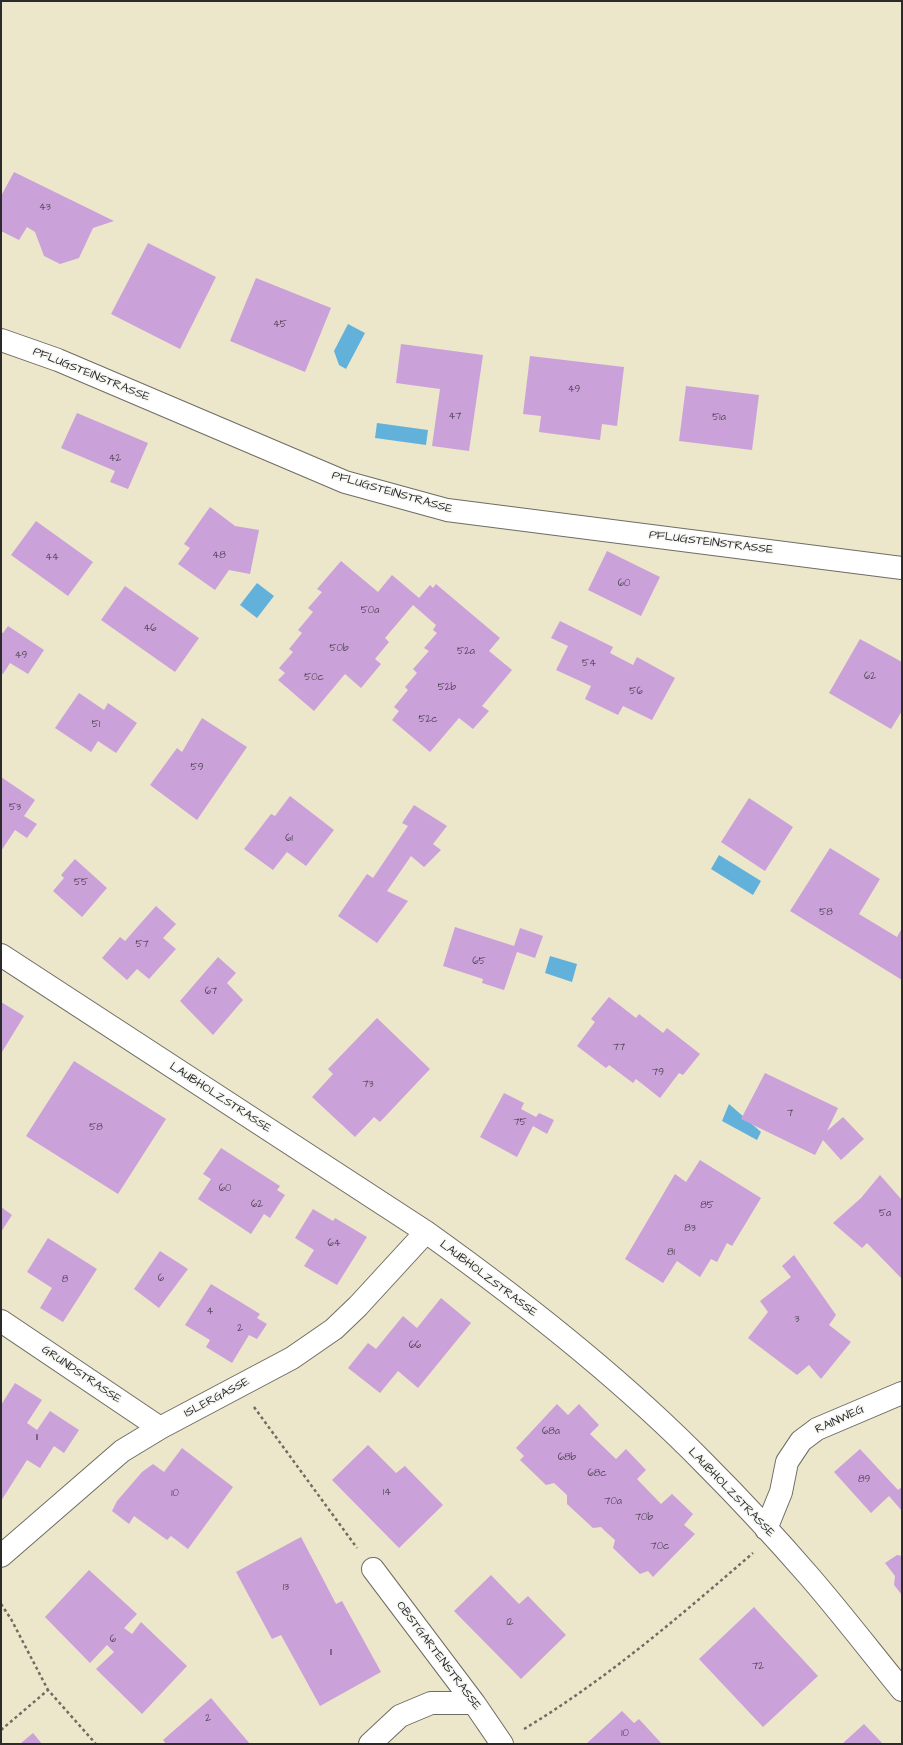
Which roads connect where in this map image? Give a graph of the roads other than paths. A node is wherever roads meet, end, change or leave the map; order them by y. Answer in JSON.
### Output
{"nodes":[{"id":1,"x":1,"y":340,"type":"edge"},
{"id":2,"x":902,"y":568,"type":"edge"},
{"id":3,"x":1,"y":955,"type":"edge"},
{"id":4,"x":426,"y":1232,"type":"junction"},
{"id":5,"x":1,"y":1322,"type":"edge"},
{"id":6,"x":902,"y":1393,"type":"edge"},
{"id":7,"x":160,"y":1428,"type":"junction"},
{"id":8,"x":766,"y":1529,"type":"junction"},
{"id":9,"x":1,"y":1556,"type":"edge"},
{"id":10,"x":373,"y":1569,"type":"road end"},
{"id":11,"x":902,"y":1690,"type":"edge"},
{"id":12,"x":474,"y":1703,"type":"junction"},
{"id":13,"x":502,"y":1743,"type":"edge"},
{"id":14,"x":370,"y":1744,"type":"edge"}],
"edges":[{"from":1,"to":2,"type":"street","name":"PFLUGSTEINSTRASSE"},
{"from":3,"to":4,"type":"street","name":"LAUBHOLZSTRASSE"},
{"from":4,"to":7,"type":"street","name":"ISLERGASSE"},
{"from":4,"to":8,"type":"street","name":"LAUBHOLZSTRASSE"},
{"from":5,"to":7,"type":"street","name":"GRUNDSTRASSE"},
{"from":6,"to":8,"type":"street","name":"RAINWEG"},
{"from":7,"to":9,"type":"street","name":"ISLERGASSE"},
{"from":8,"to":11,"type":"street","name":"LAUBHOLZSTRASSE"},
{"from":10,"to":12,"type":"street","name":"OBSTGARTENSTRASSE"},
{"from":12,"to":13,"type":"street","name":"OBSTGARTENSTRASSE"},
{"from":12,"to":14,"type":"street"}]}
